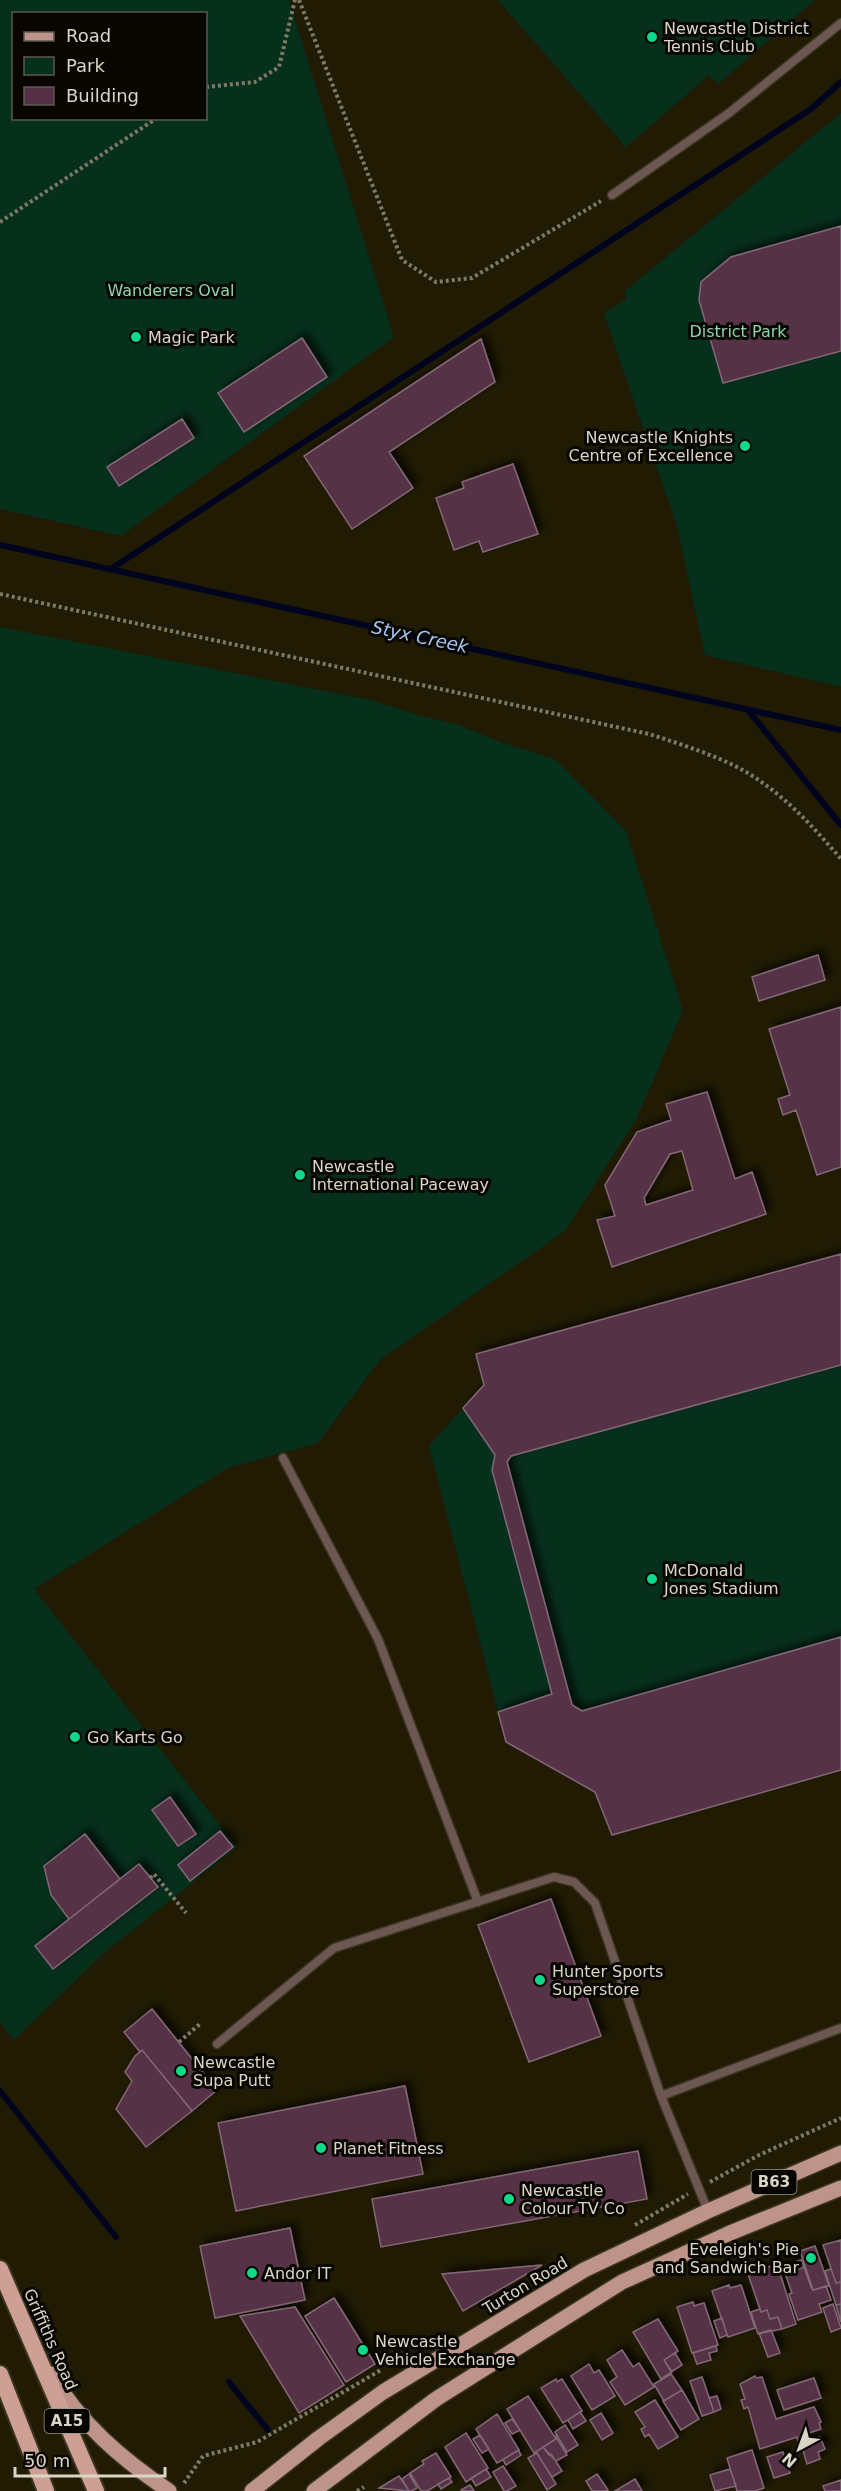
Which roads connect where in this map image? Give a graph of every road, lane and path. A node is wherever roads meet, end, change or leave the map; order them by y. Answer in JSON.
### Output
{"nodes":[{"id":1,"x":297,"y":0,"type":"edge"},
{"id":2,"x":841,"y":23,"type":"edge"},
{"id":3,"x":207,"y":87,"type":"edge"},
{"id":4,"x":154,"y":120,"type":"edge"},
{"id":5,"x":612,"y":195,"type":"joint"},
{"id":6,"x":0,"y":222,"type":"edge"},
{"id":7,"x":0,"y":594,"type":"edge"},
{"id":8,"x":841,"y":859,"type":"edge"},
{"id":9,"x":283,"y":1458,"type":"dead end"},
{"id":10,"x":150,"y":1878,"type":"dead end"},
{"id":11,"x":478,"y":1902,"type":"junction"},
{"id":12,"x":186,"y":1913,"type":"dead end"},
{"id":13,"x":200,"y":2024,"type":"dead end"},
{"id":14,"x":841,"y":2028,"type":"edge"},
{"id":15,"x":179,"y":2042,"type":"dead end"},
{"id":16,"x":217,"y":2044,"type":"dead end"},
{"id":17,"x":661,"y":2096,"type":"junction"},
{"id":18,"x":841,"y":2152,"type":"edge"},
{"id":19,"x":841,"y":2188,"type":"edge"},
{"id":20,"x":708,"y":2211,"type":"junction"},
{"id":21,"x":0,"y":2269,"type":"edge"},
{"id":22,"x":37,"y":2350,"type":"junction"},
{"id":23,"x":0,"y":2373,"type":"edge"},
{"id":24,"x":348,"y":2464,"type":"junction"},
{"id":25,"x":363,"y":2487,"type":"dead end"},
{"id":26,"x":46,"y":2491,"type":"edge"},
{"id":27,"x":96,"y":2491,"type":"edge"},
{"id":28,"x":169,"y":2491,"type":"edge"},
{"id":29,"x":252,"y":2491,"type":"edge"},
{"id":30,"x":314,"y":2491,"type":"edge"},
{"id":31,"x":328,"y":2491,"type":"edge"},
{"id":32,"x":357,"y":2491,"type":"edge"}],
"edges":[{"from":1,"to":3,"type":"path"},
{"from":1,"to":5,"type":"path"},
{"from":2,"to":5,"type":"lane"},
{"from":4,"to":6,"type":"path"},
{"from":7,"to":8,"type":"path"},
{"from":9,"to":11,"type":"lane"},
{"from":10,"to":12,"type":"path"},
{"from":11,"to":16,"type":"lane"},
{"from":11,"to":17,"type":"lane"},
{"from":13,"to":15,"type":"path"},
{"from":14,"to":17,"type":"lane"},
{"from":17,"to":20,"type":"lane"},
{"from":18,"to":20,"type":"main road","name":"Turton Road","number":"B63"},
{"from":19,"to":24,"type":"main road","number":"B63"},
{"from":20,"to":29,"type":"main road","name":"Turton Road","number":"B63"},
{"from":21,"to":22,"type":"highway","name":"Griffiths Road","number":"A15"},
{"from":22,"to":27,"type":"highway","name":"Griffiths Road","number":"A15"},
{"from":22,"to":28,"type":"main road"},
{"from":23,"to":26,"type":"highway","number":"A15"},
{"from":24,"to":30,"type":"main road","number":"B63"},
{"from":24,"to":31,"type":"main road"},
{"from":25,"to":32,"type":"path"}]}
